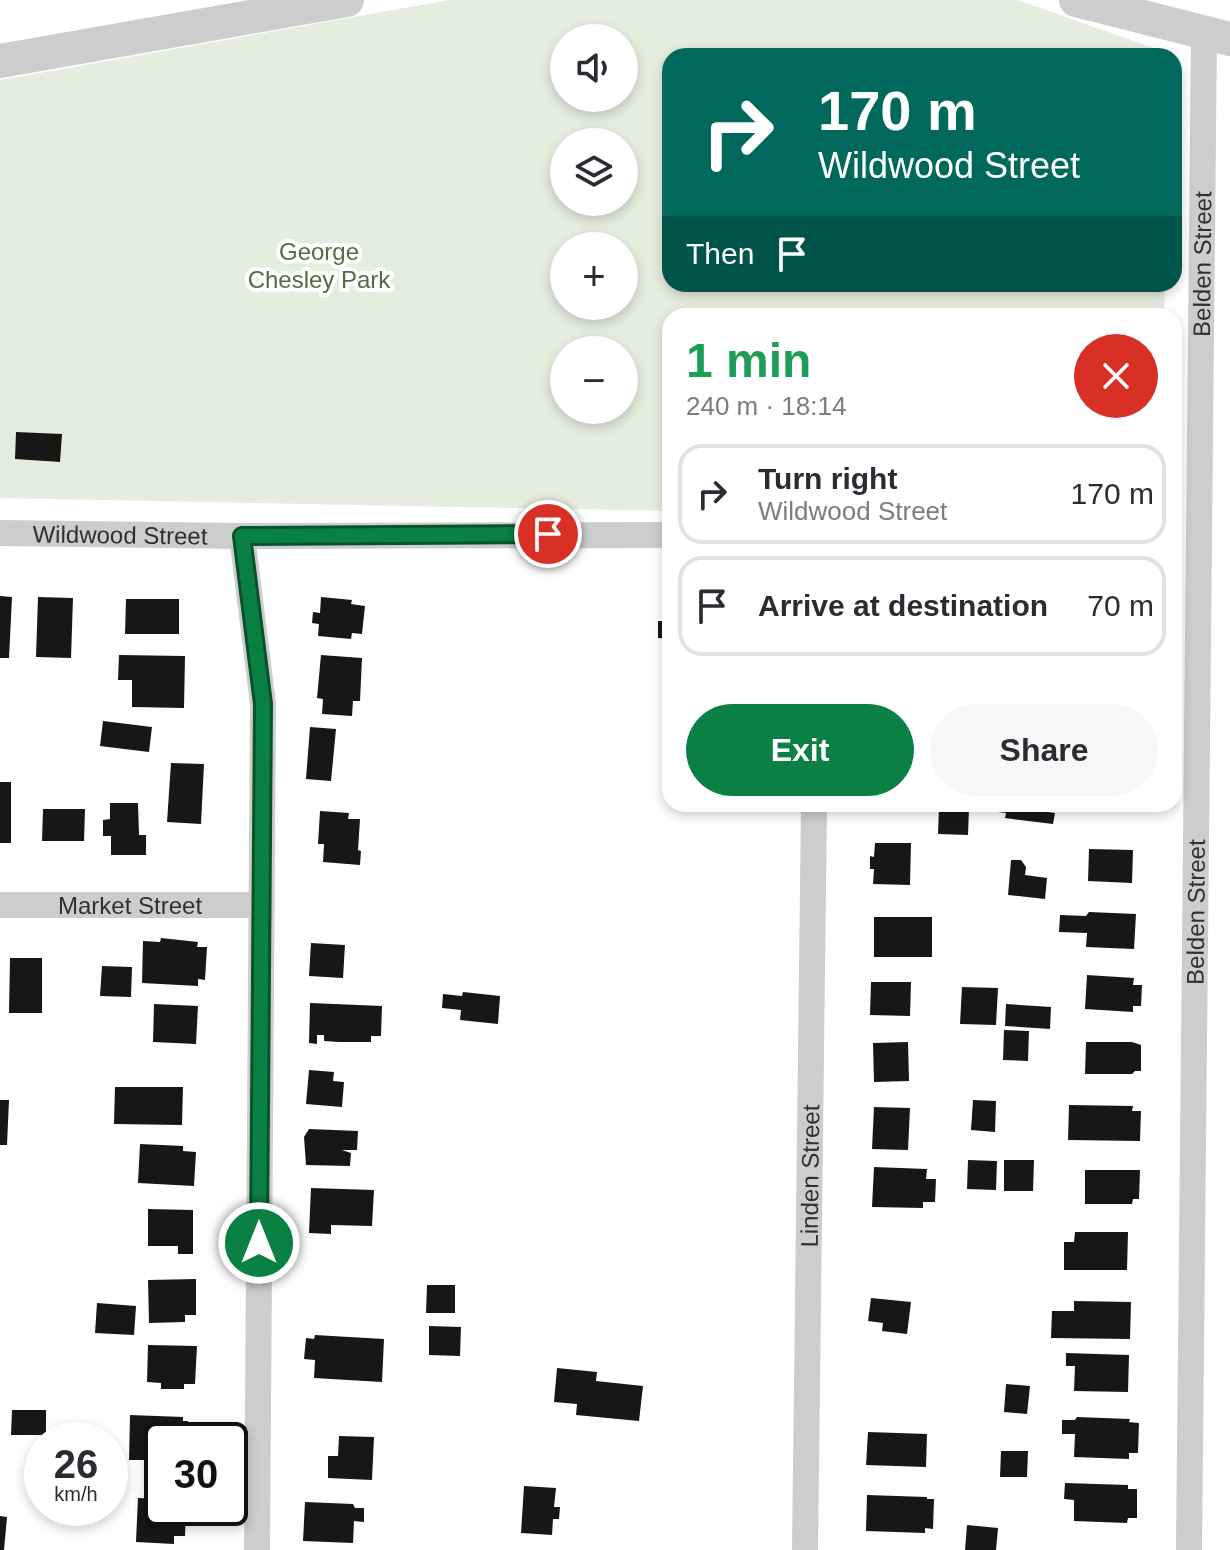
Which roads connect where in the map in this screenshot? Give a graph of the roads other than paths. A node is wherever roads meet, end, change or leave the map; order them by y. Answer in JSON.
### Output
{"nodes":[{"id":1,"x":347,"y":0,"type":"edge"},
{"id":2,"x":1076,"y":0,"type":"edge"},
{"id":3,"x":1217,"y":36,"type":"edge"},
{"id":4,"x":0,"y":61,"type":"edge"},
{"id":5,"x":0,"y":533,"type":"edge"},
{"id":6,"x":662,"y":535,"type":"edge"},
{"id":7,"x":242,"y":536,"type":"junction"},
{"id":8,"x":1186,"y":545,"type":"edge"},
{"id":9,"x":814,"y":812,"type":"edge"},
{"id":10,"x":0,"y":905,"type":"edge"},
{"id":11,"x":261,"y":905,"type":"junction"},
{"id":12,"x":257,"y":1550,"type":"edge"},
{"id":13,"x":805,"y":1550,"type":"edge"},
{"id":14,"x":1189,"y":1550,"type":"edge"}],
"edges":[{"from":1,"to":4,"type":"street"},
{"from":2,"to":3,"type":"street"},
{"from":3,"to":8,"type":"street","name":"Belden Street"},
{"from":5,"to":7,"type":"street","name":"Wildwood Street"},
{"from":6,"to":7,"type":"street","name":"Wildwood Street"},
{"from":7,"to":11,"type":"street"},
{"from":8,"to":14,"type":"street","name":"Belden Street"},
{"from":9,"to":13,"type":"street","name":"Linden Street"},
{"from":10,"to":11,"type":"street","name":"Market Street"},
{"from":11,"to":12,"type":"street"}]}
